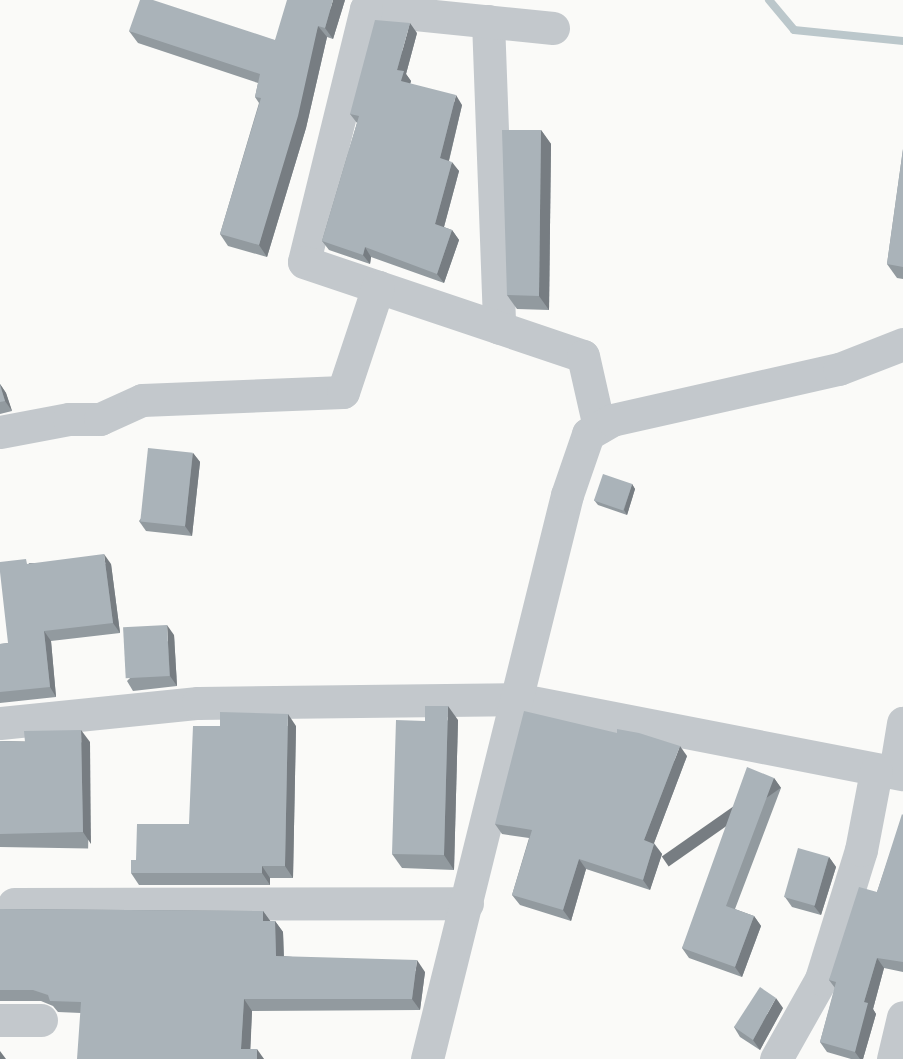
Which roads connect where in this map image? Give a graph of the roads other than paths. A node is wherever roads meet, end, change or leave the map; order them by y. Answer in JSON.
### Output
{"nodes":[{"id":1,"x":488,"y":21,"type":"junction"},
{"id":2,"x":553,"y":28,"type":"dead end"},
{"id":3,"x":378,"y":287,"type":"junction"},
{"id":4,"x":499,"y":328,"type":"junction"},
{"id":5,"x":903,"y":344,"type":"edge"},
{"id":6,"x":599,"y":428,"type":"junction"},
{"id":7,"x":0,"y":432,"type":"edge"},
{"id":8,"x":516,"y":699,"type":"junction"},
{"id":9,"x":0,"y":723,"type":"edge"},
{"id":10,"x":903,"y":723,"type":"edge"},
{"id":11,"x":891,"y":773,"type":"edge"},
{"id":12,"x":467,"y":903,"type":"junction"},
{"id":13,"x":14,"y":904,"type":"dead end"},
{"id":14,"x":903,"y":1017,"type":"edge"},
{"id":15,"x":0,"y":1020,"type":"edge"},
{"id":16,"x":40,"y":1020,"type":"dead end"},
{"id":17,"x":427,"y":1059,"type":"edge"},
{"id":18,"x":776,"y":1059,"type":"edge"},
{"id":19,"x":893,"y":1059,"type":"edge"}],
"edges":[{"from":1,"to":2,"type":"street"},
{"from":1,"to":3,"type":"street"},
{"from":1,"to":4,"type":"street"},
{"from":3,"to":4,"type":"street"},
{"from":3,"to":7,"type":"street"},
{"from":4,"to":6,"type":"street"},
{"from":5,"to":6,"type":"street"},
{"from":6,"to":8,"type":"street"},
{"from":8,"to":9,"type":"street"},
{"from":8,"to":11,"type":"street"},
{"from":8,"to":12,"type":"street"},
{"from":10,"to":11,"type":"street"},
{"from":11,"to":18,"type":"street"},
{"from":12,"to":13,"type":"street"},
{"from":12,"to":17,"type":"street"},
{"from":14,"to":19,"type":"street"},
{"from":15,"to":16,"type":"street"}]}
